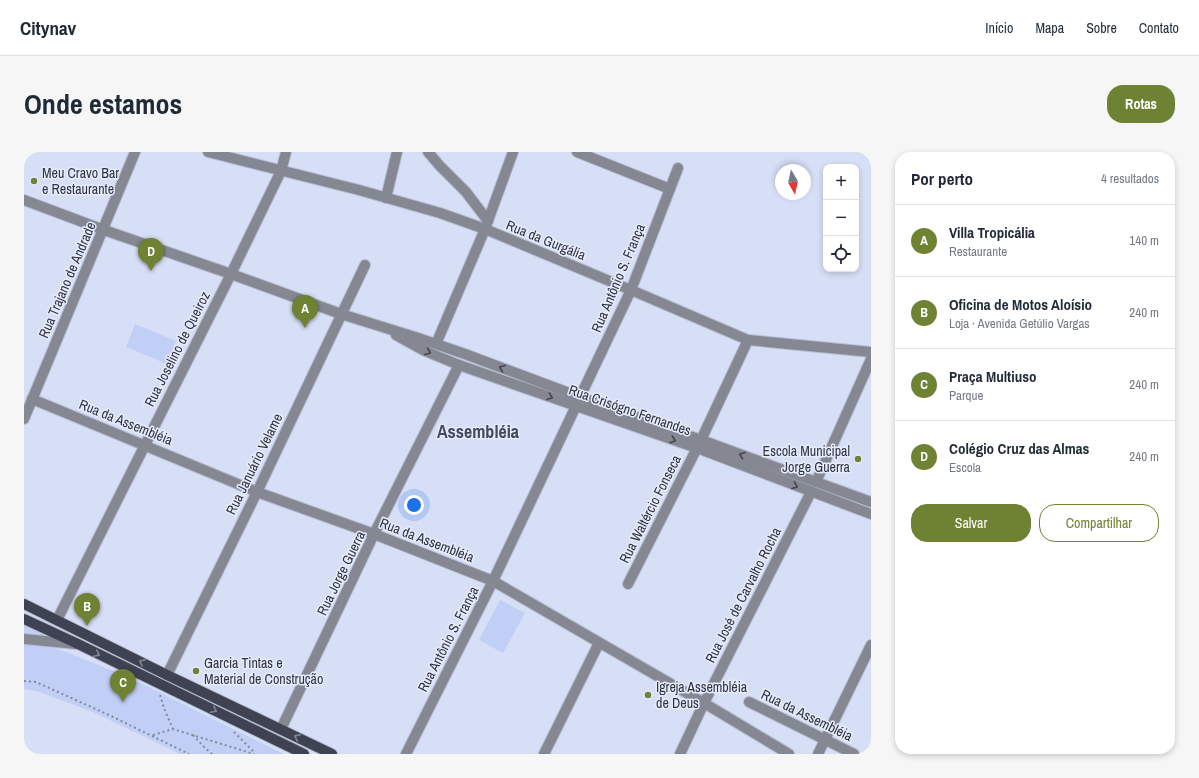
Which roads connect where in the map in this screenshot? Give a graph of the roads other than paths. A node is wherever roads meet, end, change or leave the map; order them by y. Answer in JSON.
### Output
{"nodes":[{"id":1,"x":135,"y":152,"type":"edge"},
{"id":2,"x":208,"y":152,"type":"edge"},
{"id":3,"x":286,"y":152,"type":"edge"},
{"id":4,"x":397,"y":152,"type":"edge"},
{"id":5,"x":428,"y":152,"type":"edge"},
{"id":6,"x":513,"y":152,"type":"edge"},
{"id":7,"x":577,"y":152,"type":"edge"},
{"id":8,"x":678,"y":168,"type":"dead end"},
{"id":9,"x":281,"y":171,"type":"junction"},
{"id":10,"x":670,"y":189,"type":"junction"},
{"id":11,"x":386,"y":198,"type":"junction"},
{"id":12,"x":24,"y":200,"type":"edge"},
{"id":13,"x":486,"y":225,"type":"junction"},
{"id":14,"x":104,"y":230,"type":"junction"},
{"id":15,"x":365,"y":265,"type":"dead end"},
{"id":16,"x":231,"y":274,"type":"junction"},
{"id":17,"x":631,"y":290,"type":"junction"},
{"id":18,"x":341,"y":314,"type":"junction"},
{"id":19,"x":382,"y":327,"type":"junction"},
{"id":20,"x":748,"y":340,"type":"junction"},
{"id":21,"x":436,"y":344,"type":"junction"},
{"id":22,"x":871,"y":352,"type":"edge"},
{"id":23,"x":871,"y":359,"type":"edge"},
{"id":24,"x":459,"y":365,"type":"junction"},
{"id":25,"x":32,"y":399,"type":"junction"},
{"id":26,"x":578,"y":402,"type":"junction"},
{"id":27,"x":24,"y":419,"type":"edge"},
{"id":28,"x":699,"y":444,"type":"junction"},
{"id":29,"x":144,"y":445,"type":"junction"},
{"id":30,"x":816,"y":482,"type":"junction"},
{"id":31,"x":257,"y":492,"type":"junction"},
{"id":32,"x":811,"y":492,"type":"junction"},
{"id":33,"x":871,"y":502,"type":"edge"},
{"id":34,"x":871,"y":514,"type":"edge"},
{"id":35,"x":374,"y":534,"type":"junction"},
{"id":36,"x":493,"y":581,"type":"junction"},
{"id":37,"x":628,"y":584,"type":"dead end"},
{"id":38,"x":24,"y":604,"type":"edge"},
{"id":39,"x":24,"y":620,"type":"edge"},
{"id":40,"x":57,"y":620,"type":"junction"},
{"id":41,"x":24,"y":639,"type":"edge"},
{"id":42,"x":599,"y":643,"type":"junction"},
{"id":43,"x":78,"y":644,"type":"junction"},
{"id":44,"x":871,"y":645,"type":"edge"},
{"id":45,"x":167,"y":675,"type":"junction"},
{"id":46,"x":749,"y":702,"type":"dead end"},
{"id":47,"x":704,"y":703,"type":"junction"},
{"id":48,"x":281,"y":729,"type":"junction"},
{"id":49,"x":825,"y":740,"type":"junction"},
{"id":50,"x":304,"y":754,"type":"edge"},
{"id":51,"x":332,"y":754,"type":"edge"},
{"id":52,"x":406,"y":754,"type":"edge"},
{"id":53,"x":544,"y":754,"type":"edge"},
{"id":54,"x":680,"y":754,"type":"edge"},
{"id":55,"x":789,"y":754,"type":"edge"},
{"id":56,"x":818,"y":754,"type":"edge"},
{"id":57,"x":854,"y":754,"type":"edge"}],
"edges":[{"from":1,"to":14,"type":"street","name":"Rua Trajano de Andrade"},
{"from":2,"to":9,"type":"street","name":"Rua da Gurgália"},
{"from":3,"to":9,"type":"street","name":"Rua Joselino de Queiroz"},
{"from":4,"to":11,"type":"street"},
{"from":5,"to":13,"type":"street"},
{"from":6,"to":13,"type":"street"},
{"from":7,"to":10,"type":"street"},
{"from":8,"to":10,"type":"street","name":"Rua Antônio S. França"},
{"from":9,"to":11,"type":"street","name":"Rua da Gurgália"},
{"from":9,"to":16,"type":"street","name":"Rua Joselino de Queiroz"},
{"from":10,"to":17,"type":"street","name":"Rua Antônio S. França"},
{"from":11,"to":13,"type":"street","name":"Rua da Gurgália"},
{"from":12,"to":14,"type":"street","name":"Rua Crisógno Fernandes"},
{"from":13,"to":17,"type":"street","name":"Rua da Gurgália"},
{"from":13,"to":21,"type":"street"},
{"from":14,"to":16,"type":"street","name":"Rua Crisógno Fernandes"},
{"from":14,"to":25,"type":"street","name":"Rua Trajano de Andrade"},
{"from":15,"to":18,"type":"street","name":"Rua Januário Velame"},
{"from":16,"to":18,"type":"street","name":"Rua Crisógno Fernandes"},
{"from":16,"to":29,"type":"street","name":"Rua Joselino de Queiroz"},
{"from":17,"to":20,"type":"street","name":"Rua da Gurgália"},
{"from":17,"to":26,"type":"street","name":"Rua Antônio S. França"},
{"from":18,"to":19,"type":"street","name":"Rua Crisógno Fernandes"},
{"from":18,"to":31,"type":"street","name":"Rua Januário Velame"},
{"from":19,"to":21,"type":"street","name":"Rua Crisógno Fernandes"},
{"from":19,"to":24,"type":"street","name":"Rua Crisógno Fernandes","one_way":true},
{"from":20,"to":22,"type":"street","name":"Rua da Gurgália"},
{"from":20,"to":28,"type":"street","name":"Rua Waltércio Fonseca"},
{"from":26,"to":21,"type":"street","name":"Rua Crisógno Fernandes","one_way":true},
{"from":23,"to":30,"type":"street"},
{"from":24,"to":26,"type":"street","name":"Rua Crisógno Fernandes","one_way":true},
{"from":24,"to":35,"type":"street","name":"Rua Jorge Guerra"},
{"from":25,"to":27,"type":"street","name":"Rua Trajano de Andrade"},
{"from":25,"to":29,"type":"street","name":"Rua da Assembléia"},
{"from":26,"to":28,"type":"street","name":"Rua Crisógno Fernandes"},
{"from":26,"to":36,"type":"street","name":"Rua Antônio S. França"},
{"from":30,"to":28,"type":"street","name":"Rua Crisógno Fernandes","one_way":true},
{"from":28,"to":32,"type":"street","name":"Rua Crisógno Fernandes","one_way":true},
{"from":28,"to":37,"type":"street","name":"Rua Waltércio Fonseca"},
{"from":29,"to":31,"type":"street","name":"Rua da Assembléia"},
{"from":29,"to":40,"type":"street","name":"Rua Joselino de Queiroz"},
{"from":30,"to":33,"type":"street","name":"Rua Crisógno Fernandes"},
{"from":31,"to":35,"type":"street","name":"Rua da Assembléia"},
{"from":31,"to":45,"type":"street","name":"Rua Januário Velame"},
{"from":32,"to":34,"type":"street","name":"Rua Crisógno Fernandes"},
{"from":32,"to":47,"type":"street","name":"Rua José de Carvalho Rocha"},
{"from":35,"to":36,"type":"street","name":"Rua da Assembléia"},
{"from":35,"to":48,"type":"street","name":"Rua Jorge Guerra"},
{"from":36,"to":42,"type":"street","name":"Rua da Assembléia"},
{"from":36,"to":52,"type":"street","name":"Rua Antônio S. França"},
{"from":38,"to":40,"type":"main road"},
{"from":39,"to":43,"type":"main road"},
{"from":45,"to":40,"type":"main road","one_way":true},
{"from":41,"to":43,"type":"street"},
{"from":42,"to":47,"type":"street","name":"Rua da Assembléia"},
{"from":42,"to":53,"type":"street"},
{"from":43,"to":50,"type":"main road","one_way":true},
{"from":44,"to":49,"type":"street"},
{"from":45,"to":48,"type":"main road"},
{"from":46,"to":49,"type":"street","name":"Rua da Assembléia"},
{"from":47,"to":54,"type":"street","name":"Rua José de Carvalho Rocha"},
{"from":47,"to":55,"type":"street","name":"Rua da Assembléia"},
{"from":51,"to":48,"type":"main road","one_way":true},
{"from":49,"to":56,"type":"street"},
{"from":49,"to":57,"type":"street","name":"Rua da Assembléia"}]}
